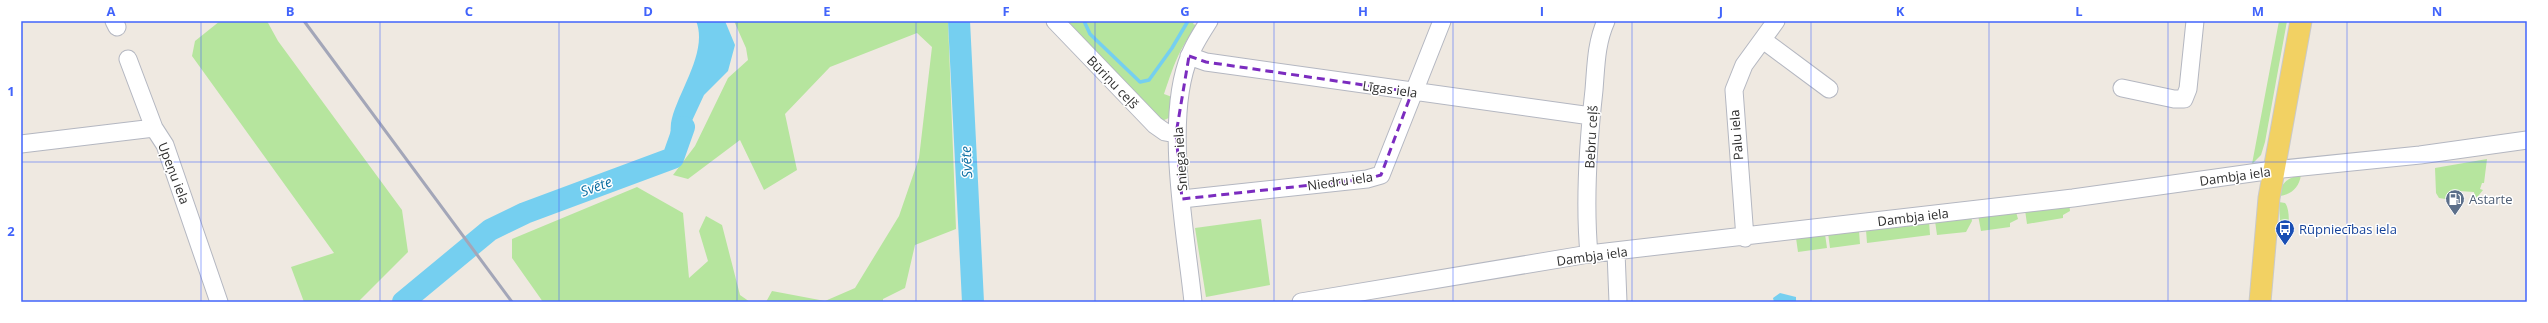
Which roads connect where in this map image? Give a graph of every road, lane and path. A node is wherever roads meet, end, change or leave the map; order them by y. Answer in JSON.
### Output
{"nodes":[{"id":1,"x":1055,"y":21,"type":"edge"},
{"id":2,"x":1209,"y":21,"type":"edge"},
{"id":3,"x":1442,"y":21,"type":"edge"},
{"id":4,"x":1606,"y":21,"type":"edge"},
{"id":5,"x":1776,"y":21,"type":"edge"},
{"id":6,"x":2195,"y":21,"type":"edge"},
{"id":7,"x":2301,"y":21,"type":"edge"},
{"id":8,"x":1763,"y":40,"type":"junction"},
{"id":9,"x":1189,"y":56,"type":"junction"},
{"id":10,"x":128,"y":58,"type":"dead end"},
{"id":11,"x":2122,"y":88,"type":"dead end"},
{"id":12,"x":1829,"y":89,"type":"dead end"},
{"id":13,"x":1412,"y":92,"type":"junction"},
{"id":14,"x":1591,"y":116,"type":"junction"},
{"id":15,"x":154,"y":128,"type":"junction"},
{"id":16,"x":1176,"y":134,"type":"junction"},
{"id":17,"x":2527,"y":140,"type":"edge"},
{"id":18,"x":21,"y":144,"type":"edge"},
{"id":19,"x":2273,"y":170,"type":"junction"},
{"id":20,"x":1182,"y":199,"type":"junction"},
{"id":21,"x":1745,"y":238,"type":"junction"},
{"id":22,"x":1616,"y":252,"type":"junction"},
{"id":23,"x":1589,"y":254,"type":"junction"},
{"id":24,"x":219,"y":302,"type":"edge"},
{"id":25,"x":1193,"y":302,"type":"edge"},
{"id":26,"x":1301,"y":302,"type":"edge"},
{"id":27,"x":1618,"y":302,"type":"edge"},
{"id":28,"x":2260,"y":302,"type":"edge"}],
"edges":[{"from":1,"to":16,"type":"street","name":"Būriņu ceļš"},
{"from":2,"to":9,"type":"street","name":"Sniega iela"},
{"from":3,"to":13,"type":"street","name":"Niedru iela"},
{"from":4,"to":14,"type":"street","name":"Bebru ceļš"},
{"from":5,"to":8,"type":"street","name":"Palu iela"},
{"from":6,"to":11,"type":"street"},
{"from":7,"to":19,"type":"main road"},
{"from":8,"to":12,"type":"street"},
{"from":8,"to":21,"type":"street","name":"Palu iela"},
{"from":9,"to":13,"type":"street","name":"Līgas iela"},
{"from":9,"to":16,"type":"street","name":"Sniega iela"},
{"from":10,"to":15,"type":"street"},
{"from":13,"to":14,"type":"street","name":"Līgas iela"},
{"from":13,"to":20,"type":"street","name":"Niedru iela"},
{"from":14,"to":23,"type":"street","name":"Bebru ceļš"},
{"from":15,"to":18,"type":"street","name":"Upeņu iela"},
{"from":15,"to":24,"type":"street","name":"Upeņu iela"},
{"from":16,"to":20,"type":"street","name":"Sniega iela"},
{"from":17,"to":19,"type":"street","name":"Dambja iela"},
{"from":19,"to":21,"type":"street","name":"Dambja iela"},
{"from":19,"to":28,"type":"main road"},
{"from":20,"to":25,"type":"street","name":"Sniega iela"},
{"from":21,"to":22,"type":"street","name":"Dambja iela"},
{"from":22,"to":23,"type":"street","name":"Dambja iela"},
{"from":22,"to":27,"type":"street"},
{"from":23,"to":26,"type":"street","name":"Dambja iela"}]}
